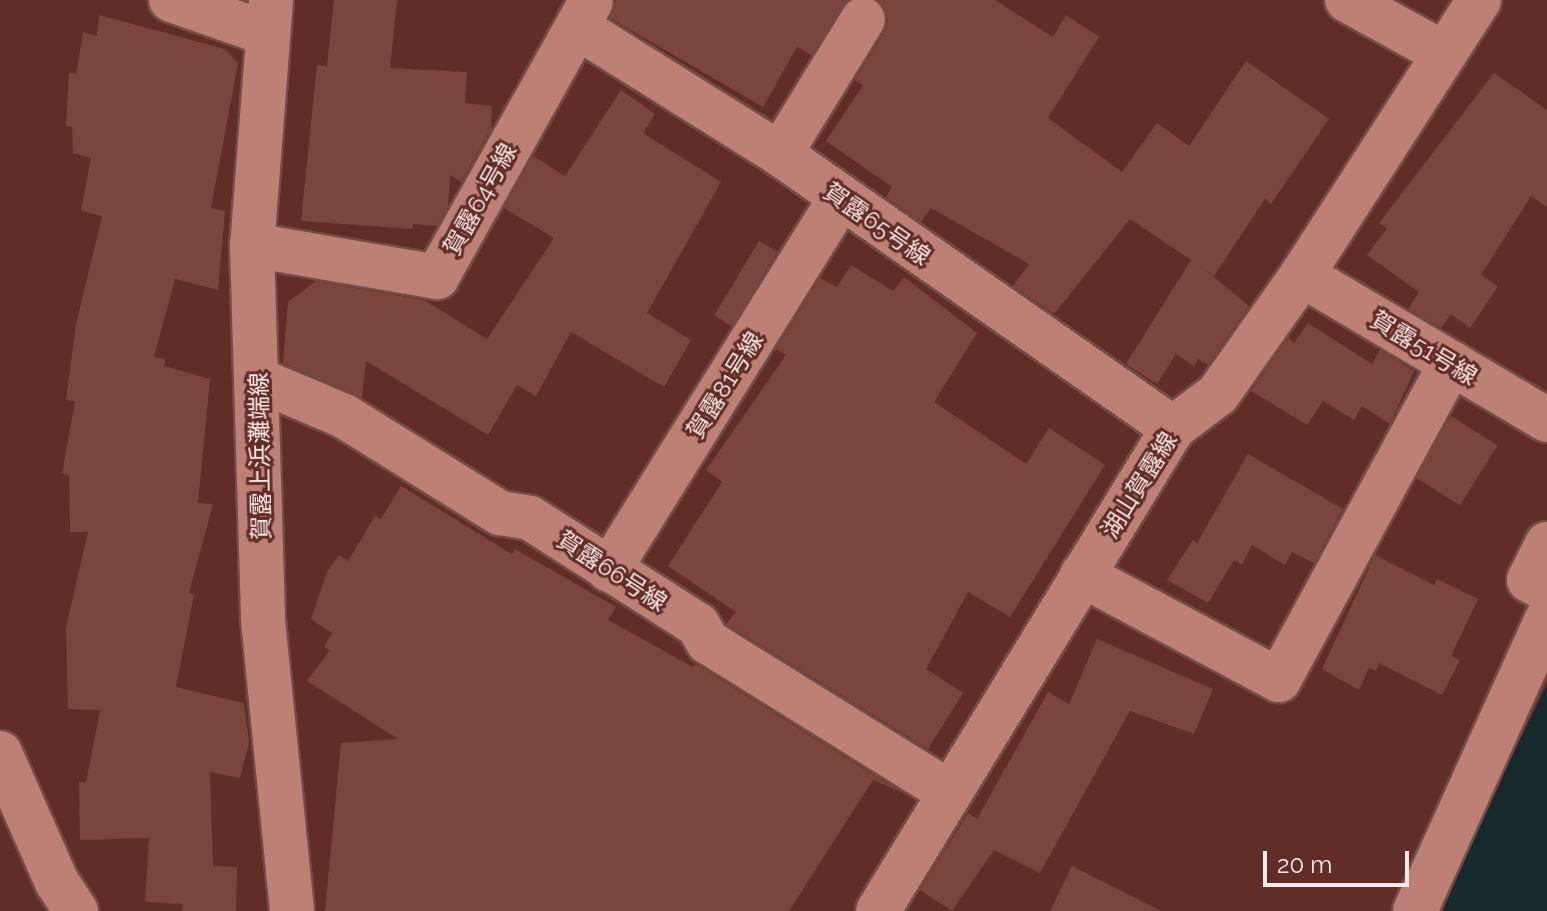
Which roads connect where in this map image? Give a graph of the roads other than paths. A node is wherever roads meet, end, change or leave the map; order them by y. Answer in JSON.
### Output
{"nodes":[{"id":1,"x":171,"y":0,"type":"edge"},
{"id":2,"x":1347,"y":0,"type":"edge"},
{"id":3,"x":1479,"y":0,"type":"edge"},
{"id":4,"x":585,"y":13,"type":"edge"},
{"id":5,"x":268,"y":17,"type":"edge"},
{"id":6,"x":863,"y":19,"type":"dead end"},
{"id":7,"x":1443,"y":53,"type":"junction"},
{"id":8,"x":780,"y":154,"type":"junction"},
{"id":9,"x":840,"y":199,"type":"junction"},
{"id":10,"x":252,"y":245,"type":"junction"},
{"id":11,"x":1302,"y":275,"type":"junction"},
{"id":12,"x":1451,"y":363,"type":"junction"},
{"id":13,"x":259,"y":380,"type":"junction"},
{"id":14,"x":1547,"y":420,"type":"edge"},
{"id":15,"x":1173,"y":428,"type":"junction"},
{"id":16,"x":1547,"y":544,"type":"edge"},
{"id":17,"x":609,"y":570,"type":"junction"},
{"id":18,"x":1082,"y":575,"type":"junction"},
{"id":19,"x":1547,"y":590,"type":"edge"},
{"id":20,"x":1547,"y":619,"type":"edge"},
{"id":21,"x":0,"y":753,"type":"edge"},
{"id":22,"x":949,"y":792,"type":"junction"},
{"id":23,"x":76,"y":911,"type":"edge"},
{"id":24,"x":292,"y":911,"type":"edge"},
{"id":25,"x":878,"y":911,"type":"edge"},
{"id":26,"x":1415,"y":911,"type":"edge"}],
"edges":[{"from":1,"to":5,"type":"street"},
{"from":2,"to":7,"type":"street"},
{"from":3,"to":7,"type":"street","name":"湖山賀露線"},
{"from":4,"to":8,"type":"street","name":"賀露65号線"},
{"from":4,"to":10,"type":"street","name":"賀露64号線"},
{"from":5,"to":10,"type":"street","name":"賀露上浜灘端線"},
{"from":6,"to":8,"type":"street"},
{"from":7,"to":11,"type":"street","name":"湖山賀露線"},
{"from":8,"to":9,"type":"street","name":"賀露65号線"},
{"from":9,"to":15,"type":"street","name":"賀露65号線"},
{"from":9,"to":17,"type":"street","name":"賀露81号線"},
{"from":10,"to":13,"type":"street","name":"賀露上浜灘端線"},
{"from":11,"to":12,"type":"street","name":"賀露51号線"},
{"from":11,"to":15,"type":"street","name":"湖山賀露線"},
{"from":12,"to":14,"type":"street","name":"賀露51号線"},
{"from":12,"to":18,"type":"street"},
{"from":13,"to":17,"type":"street","name":"賀露66号線"},
{"from":13,"to":24,"type":"street","name":"賀露上浜灘端線"},
{"from":15,"to":18,"type":"street","name":"湖山賀露線"},
{"from":16,"to":19,"type":"street"},
{"from":17,"to":22,"type":"street","name":"賀露66号線"},
{"from":18,"to":22,"type":"street","name":"湖山賀露線"},
{"from":20,"to":26,"type":"street"},
{"from":21,"to":23,"type":"street"},
{"from":22,"to":25,"type":"street","name":"湖山賀露線"}]}
